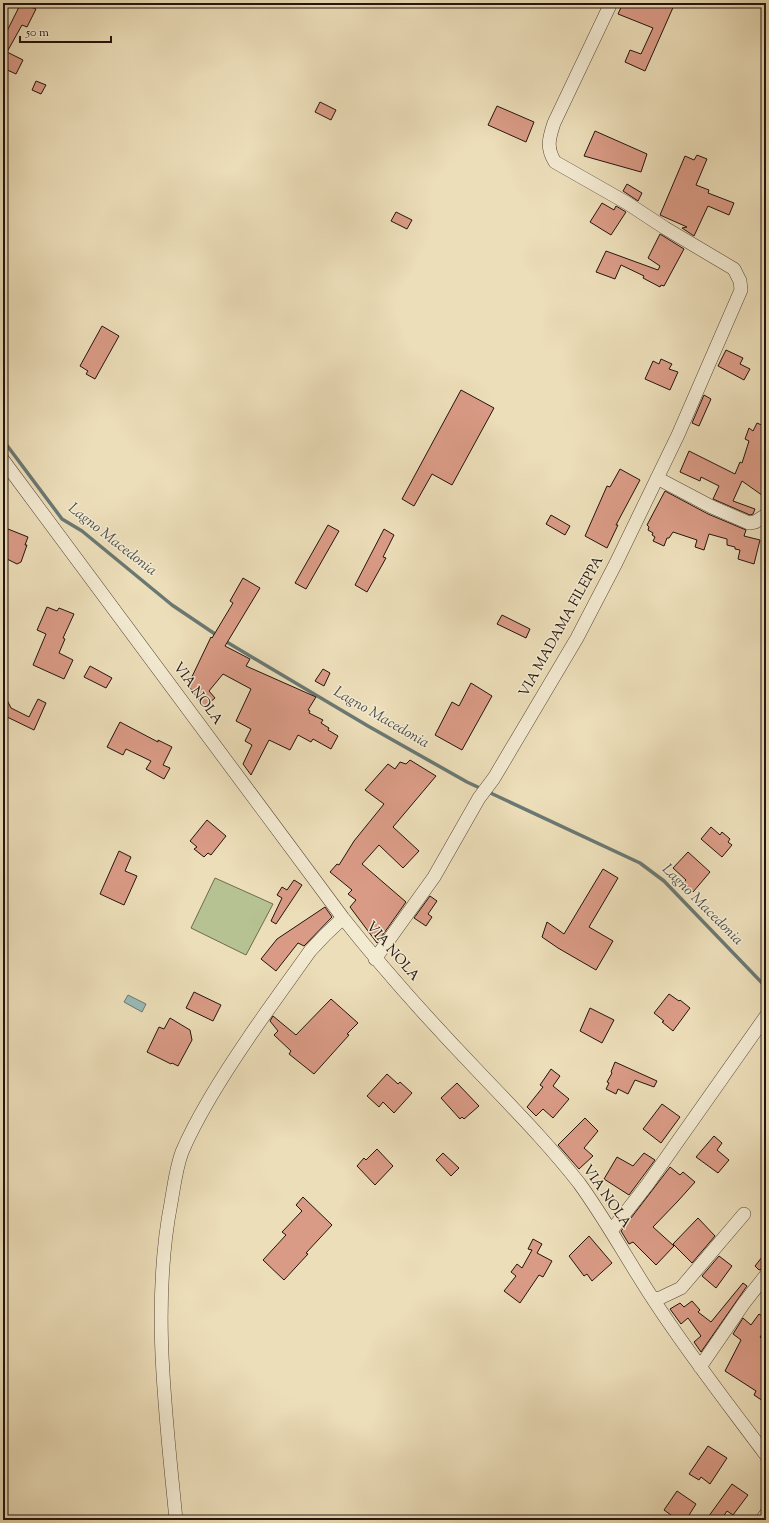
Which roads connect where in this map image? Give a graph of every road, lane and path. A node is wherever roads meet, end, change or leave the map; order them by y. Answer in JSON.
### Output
{"nodes":[{"id":1,"x":611,"y":3,"type":"edge"},
{"id":2,"x":3,"y":460,"type":"edge"},
{"id":3,"x":657,"y":478,"type":"junction"},
{"id":4,"x":766,"y":515,"type":"edge"},
{"id":5,"x":343,"y":918,"type":"junction"},
{"id":6,"x":376,"y":959,"type":"junction"},
{"id":7,"x":766,"y":1016,"type":"edge"},
{"id":8,"x":744,"y":1214,"type":"dead end"},
{"id":9,"x":611,"y":1231,"type":"junction"},
{"id":10,"x":766,"y":1275,"type":"edge"},
{"id":11,"x":653,"y":1299,"type":"junction"},
{"id":12,"x":700,"y":1367,"type":"junction"},
{"id":13,"x":766,"y":1455,"type":"edge"},
{"id":14,"x":766,"y":1514,"type":"edge"},
{"id":15,"x":176,"y":1520,"type":"edge"},
{"id":16,"x":762,"y":1520,"type":"edge"}],
"edges":[{"from":1,"to":3,"type":"street","name":"VIA MADAMA FILEPPA"},
{"from":2,"to":5,"type":"street","name":"VIA NOLA"},
{"from":3,"to":4,"type":"street"},
{"from":3,"to":6,"type":"street","name":"VIA MADAMA FILEPPA"},
{"from":5,"to":6,"type":"street","name":"VIA NOLA"},
{"from":5,"to":15,"type":"street"},
{"from":6,"to":9,"type":"street","name":"VIA NOLA"},
{"from":7,"to":9,"type":"street"},
{"from":8,"to":11,"type":"street"},
{"from":9,"to":11,"type":"street","name":"VIA NOLA"},
{"from":10,"to":12,"type":"street"},
{"from":11,"to":12,"type":"street","name":"VIA NOLA"},
{"from":12,"to":13,"type":"street","name":"VIA NOLA"},
{"from":14,"to":16,"type":"street"}]}
